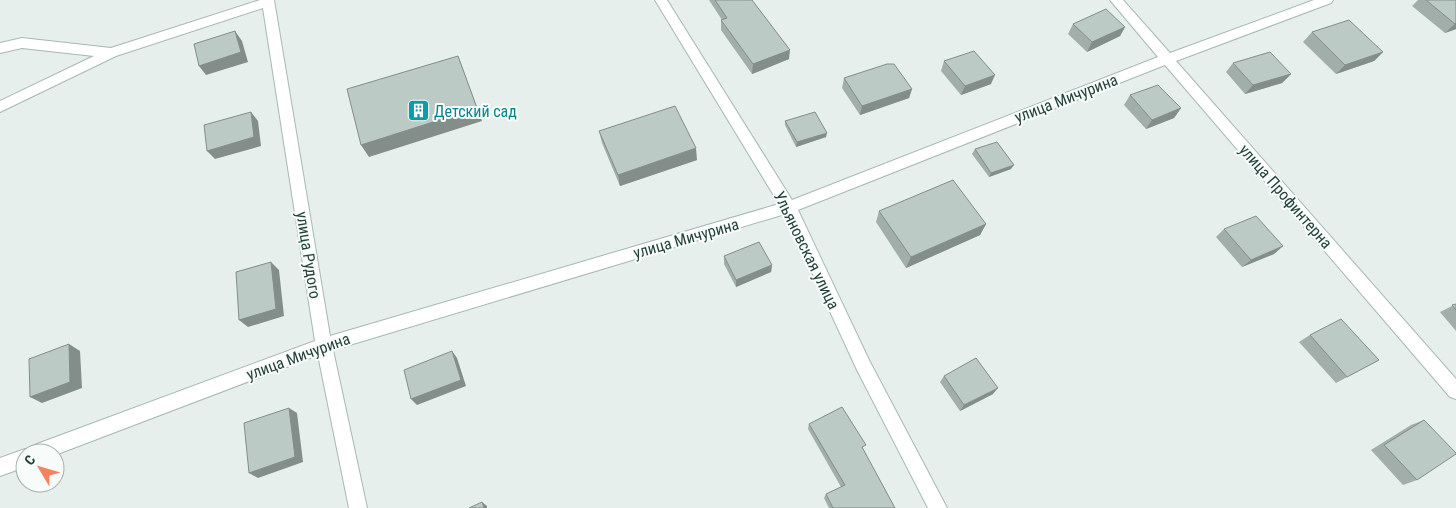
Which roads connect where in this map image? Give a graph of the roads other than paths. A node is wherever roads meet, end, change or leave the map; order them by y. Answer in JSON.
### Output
{"nodes":[{"id":1,"x":661,"y":0,"type":"edge"},
{"id":2,"x":1116,"y":0,"type":"edge"},
{"id":3,"x":1327,"y":0,"type":"edge"},
{"id":4,"x":268,"y":1,"type":"edge"},
{"id":5,"x":0,"y":48,"type":"edge"},
{"id":6,"x":111,"y":53,"type":"junction"},
{"id":7,"x":1167,"y":58,"type":"junction"},
{"id":8,"x":0,"y":107,"type":"edge"},
{"id":9,"x":789,"y":207,"type":"junction"},
{"id":10,"x":324,"y":345,"type":"junction"},
{"id":11,"x":1456,"y":391,"type":"edge"},
{"id":12,"x":64,"y":443,"type":"edge"},
{"id":13,"x":15,"y":462,"type":"edge"},
{"id":14,"x":0,"y":467,"type":"edge"},
{"id":15,"x":358,"y":508,"type":"edge"},
{"id":16,"x":938,"y":508,"type":"edge"}],
"edges":[{"from":1,"to":9,"type":"street","name":"Ульяновская улица"},
{"from":2,"to":7,"type":"street","name":"улица Профинтерна"},
{"from":3,"to":7,"type":"street","name":"улица Мичурина"},
{"from":4,"to":6,"type":"street"},
{"from":4,"to":10,"type":"street","name":"улица Рудого"},
{"from":5,"to":6,"type":"street"},
{"from":6,"to":8,"type":"street"},
{"from":7,"to":9,"type":"street","name":"улица Мичурина"},
{"from":7,"to":11,"type":"street","name":"улица Профинтерна"},
{"from":9,"to":10,"type":"street","name":"улица Мичурина"},
{"from":9,"to":16,"type":"street","name":"Ульяновская улица"},
{"from":10,"to":12,"type":"street","name":"улица Мичурина"},
{"from":10,"to":15,"type":"street","name":"улица Рудого"},
{"from":13,"to":14,"type":"street"}]}
